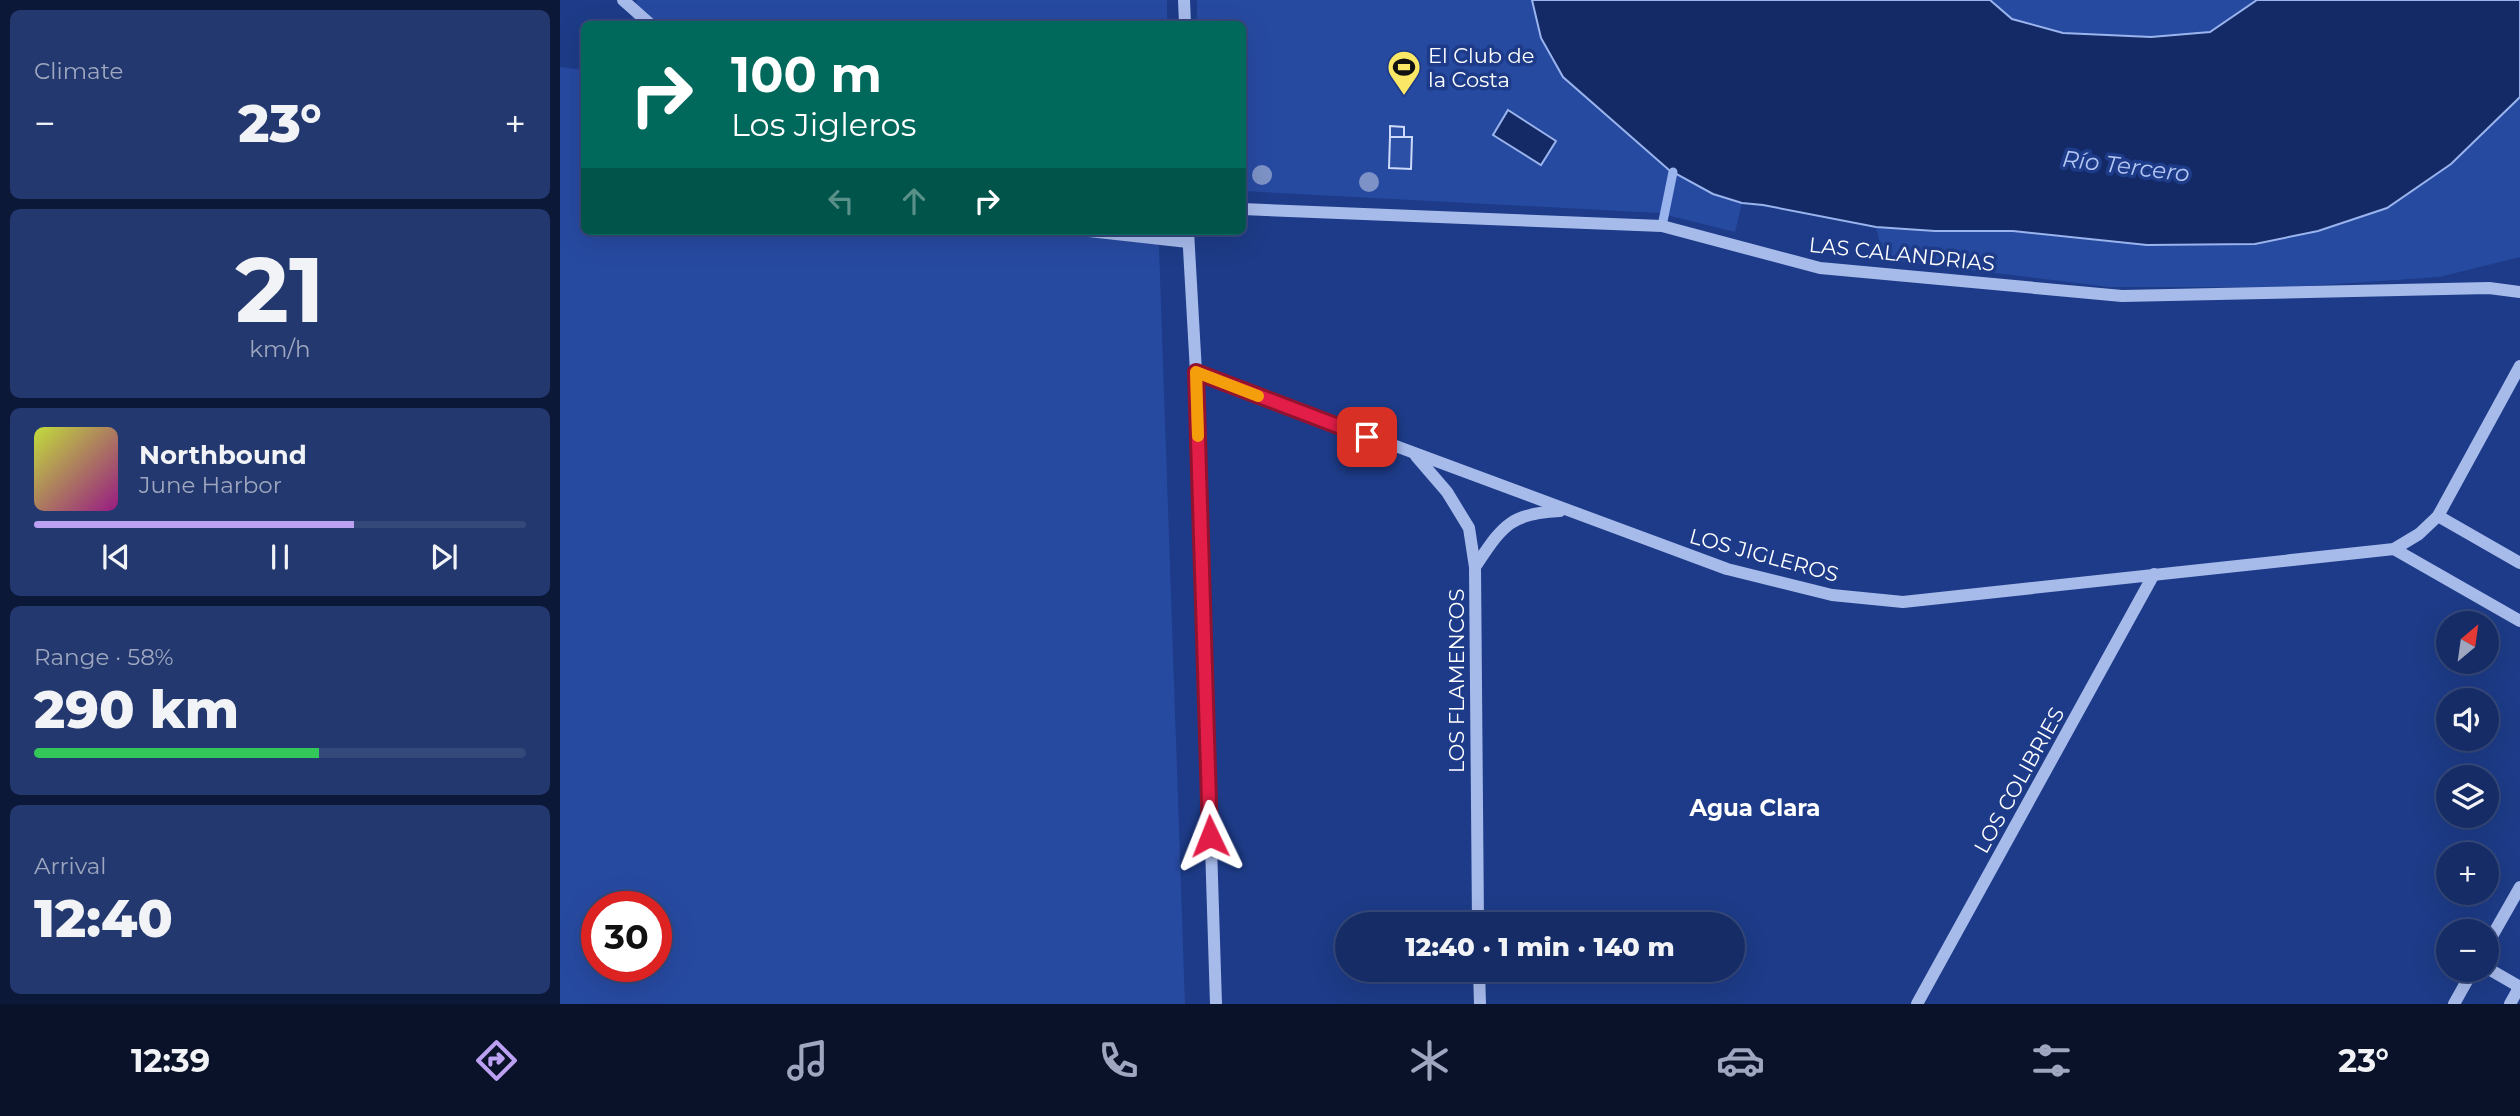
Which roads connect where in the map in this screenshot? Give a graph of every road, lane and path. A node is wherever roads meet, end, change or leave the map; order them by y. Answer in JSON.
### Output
{"nodes":[{"id":1,"x":623,"y":0,"type":"edge"},
{"id":2,"x":1184,"y":0,"type":"edge"},
{"id":3,"x":647,"y":21,"type":"edge"},
{"id":4,"x":1185,"y":21,"type":"edge"},
{"id":5,"x":1246,"y":209,"type":"edge"},
{"id":6,"x":1155,"y":235,"type":"edge"},
{"id":7,"x":1188,"y":237,"type":"edge"},
{"id":8,"x":2520,"y":292,"type":"edge"},
{"id":9,"x":2520,"y":366,"type":"edge"},
{"id":10,"x":1196,"y":372,"type":"junction"},
{"id":11,"x":1416,"y":456,"type":"junction"},
{"id":12,"x":1567,"y":511,"type":"junction"},
{"id":13,"x":2438,"y":516,"type":"junction"},
{"id":14,"x":2394,"y":549,"type":"junction"},
{"id":15,"x":2520,"y":563,"type":"edge"},
{"id":16,"x":1475,"y":567,"type":"junction"},
{"id":17,"x":2154,"y":574,"type":"junction"},
{"id":18,"x":2520,"y":621,"type":"edge"},
{"id":19,"x":2520,"y":887,"type":"edge"},
{"id":20,"x":1478,"y":912,"type":"edge"},
{"id":21,"x":2499,"y":925,"type":"edge"},
{"id":22,"x":2499,"y":975,"type":"edge"},
{"id":23,"x":1479,"y":982,"type":"edge"},
{"id":24,"x":2466,"y":982,"type":"edge"},
{"id":25,"x":2520,"y":987,"type":"edge"},
{"id":26,"x":1216,"y":1004,"type":"edge"},
{"id":27,"x":1480,"y":1004,"type":"edge"},
{"id":28,"x":1917,"y":1004,"type":"edge"},
{"id":29,"x":2454,"y":1004,"type":"edge"},
{"id":30,"x":2510,"y":1004,"type":"edge"}],
"edges":[{"from":1,"to":3,"type":"street"},
{"from":2,"to":4,"type":"street"},
{"from":5,"to":8,"type":"street","name":"LAS CALANDRIAS"},
{"from":6,"to":7,"type":"street"},
{"from":7,"to":10,"type":"street"},
{"from":9,"to":13,"type":"street"},
{"from":10,"to":11,"type":"street","name":"LOS JIGLEROS"},
{"from":10,"to":26,"type":"street"},
{"from":11,"to":12,"type":"street","name":"LOS JIGLEROS"},
{"from":11,"to":16,"type":"street","name":"LOS FLAMENCOS"},
{"from":12,"to":16,"type":"street"},
{"from":12,"to":17,"type":"street","name":"LOS JIGLEROS"},
{"from":13,"to":14,"type":"street"},
{"from":13,"to":15,"type":"street"},
{"from":14,"to":17,"type":"street","name":"LOS JIGLEROS"},
{"from":14,"to":18,"type":"street"},
{"from":16,"to":20,"type":"street","name":"LOS FLAMENCOS"},
{"from":17,"to":28,"type":"street","name":"LOS COLIBRIES"},
{"from":19,"to":21,"type":"street"},
{"from":22,"to":25,"type":"street"},
{"from":23,"to":27,"type":"street"},
{"from":24,"to":29,"type":"street"},
{"from":25,"to":30,"type":"street"}]}
